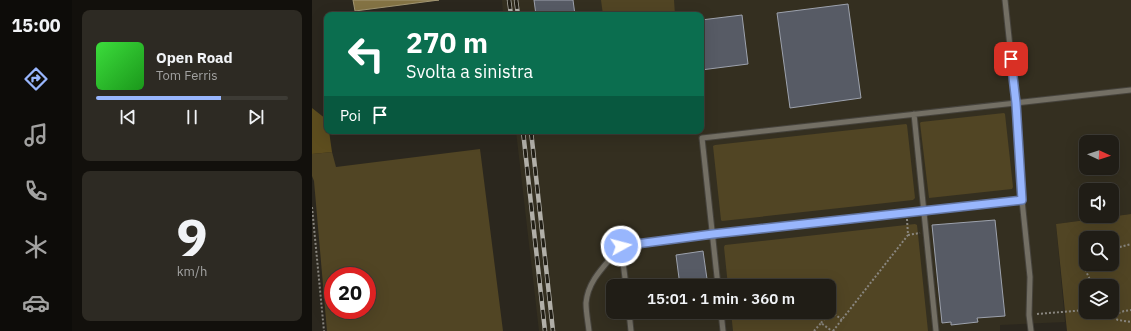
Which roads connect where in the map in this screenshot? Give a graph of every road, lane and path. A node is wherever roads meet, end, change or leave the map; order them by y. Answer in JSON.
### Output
{"nodes":[{"id":1,"x":1005,"y":0,"type":"edge"},
{"id":2,"x":1131,"y":90,"type":"edge"},
{"id":3,"x":1016,"y":103,"type":"junction"},
{"id":4,"x":914,"y":114,"type":"junction"},
{"id":5,"x":1022,"y":200,"type":"junction"},
{"id":6,"x":312,"y":207,"type":"edge"},
{"id":7,"x":924,"y":211,"type":"junction"},
{"id":8,"x":906,"y":215,"type":"dead end"},
{"id":9,"x":926,"y":233,"type":"junction"},
{"id":10,"x":713,"y":234,"type":"junction"},
{"id":11,"x":908,"y":235,"type":"junction"},
{"id":12,"x":1131,"y":244,"type":"edge"},
{"id":13,"x":621,"y":246,"type":"junction"},
{"id":14,"x":1119,"y":247,"type":"edge"},
{"id":15,"x":625,"y":279,"type":"edge"},
{"id":16,"x":717,"y":279,"type":"edge"},
{"id":17,"x":1131,"y":310,"type":"edge"},
{"id":18,"x":1079,"y":311,"type":"edge"},
{"id":19,"x":1119,"y":313,"type":"edge"},
{"id":20,"x":1029,"y":315,"type":"junction"},
{"id":21,"x":629,"y":319,"type":"edge"},
{"id":22,"x":722,"y":319,"type":"edge"},
{"id":23,"x":1116,"y":319,"type":"edge"},
{"id":24,"x":842,"y":320,"type":"junction"},
{"id":25,"x":1131,"y":322,"type":"edge"},
{"id":26,"x":821,"y":323,"type":"junction"},
{"id":27,"x":324,"y":331,"type":"edge"},
{"id":28,"x":588,"y":331,"type":"edge"},
{"id":29,"x":631,"y":331,"type":"edge"},
{"id":30,"x":723,"y":331,"type":"edge"},
{"id":31,"x":814,"y":331,"type":"edge"},
{"id":32,"x":832,"y":331,"type":"edge"},
{"id":33,"x":936,"y":331,"type":"edge"},
{"id":34,"x":1031,"y":331,"type":"edge"}],
"edges":[{"from":1,"to":3,"type":"lane"},
{"from":2,"to":3,"type":"lane"},
{"from":3,"to":4,"type":"lane"},
{"from":3,"to":5,"type":"lane"},
{"from":4,"to":7,"type":"lane"},
{"from":4,"to":10,"type":"lane"},
{"from":5,"to":7,"type":"lane"},
{"from":5,"to":20,"type":"lane"},
{"from":6,"to":27,"type":"path"},
{"from":7,"to":9,"type":"lane"},
{"from":7,"to":10,"type":"lane"},
{"from":8,"to":11,"type":"path"},
{"from":9,"to":11,"type":"path"},
{"from":9,"to":33,"type":"lane"},
{"from":10,"to":13,"type":"lane"},
{"from":10,"to":16,"type":"lane"},
{"from":11,"to":24,"type":"path"},
{"from":12,"to":14,"type":"path"},
{"from":13,"to":15,"type":"lane"},
{"from":13,"to":28,"type":"lane"},
{"from":17,"to":19,"type":"path"},
{"from":18,"to":20,"type":"path"},
{"from":20,"to":34,"type":"lane"},
{"from":21,"to":29,"type":"lane"},
{"from":22,"to":30,"type":"lane"},
{"from":23,"to":25,"type":"path"},
{"from":24,"to":26,"type":"path"},
{"from":24,"to":32,"type":"path"},
{"from":26,"to":31,"type":"path"},
{"from":26,"to":32,"type":"path"}]}
